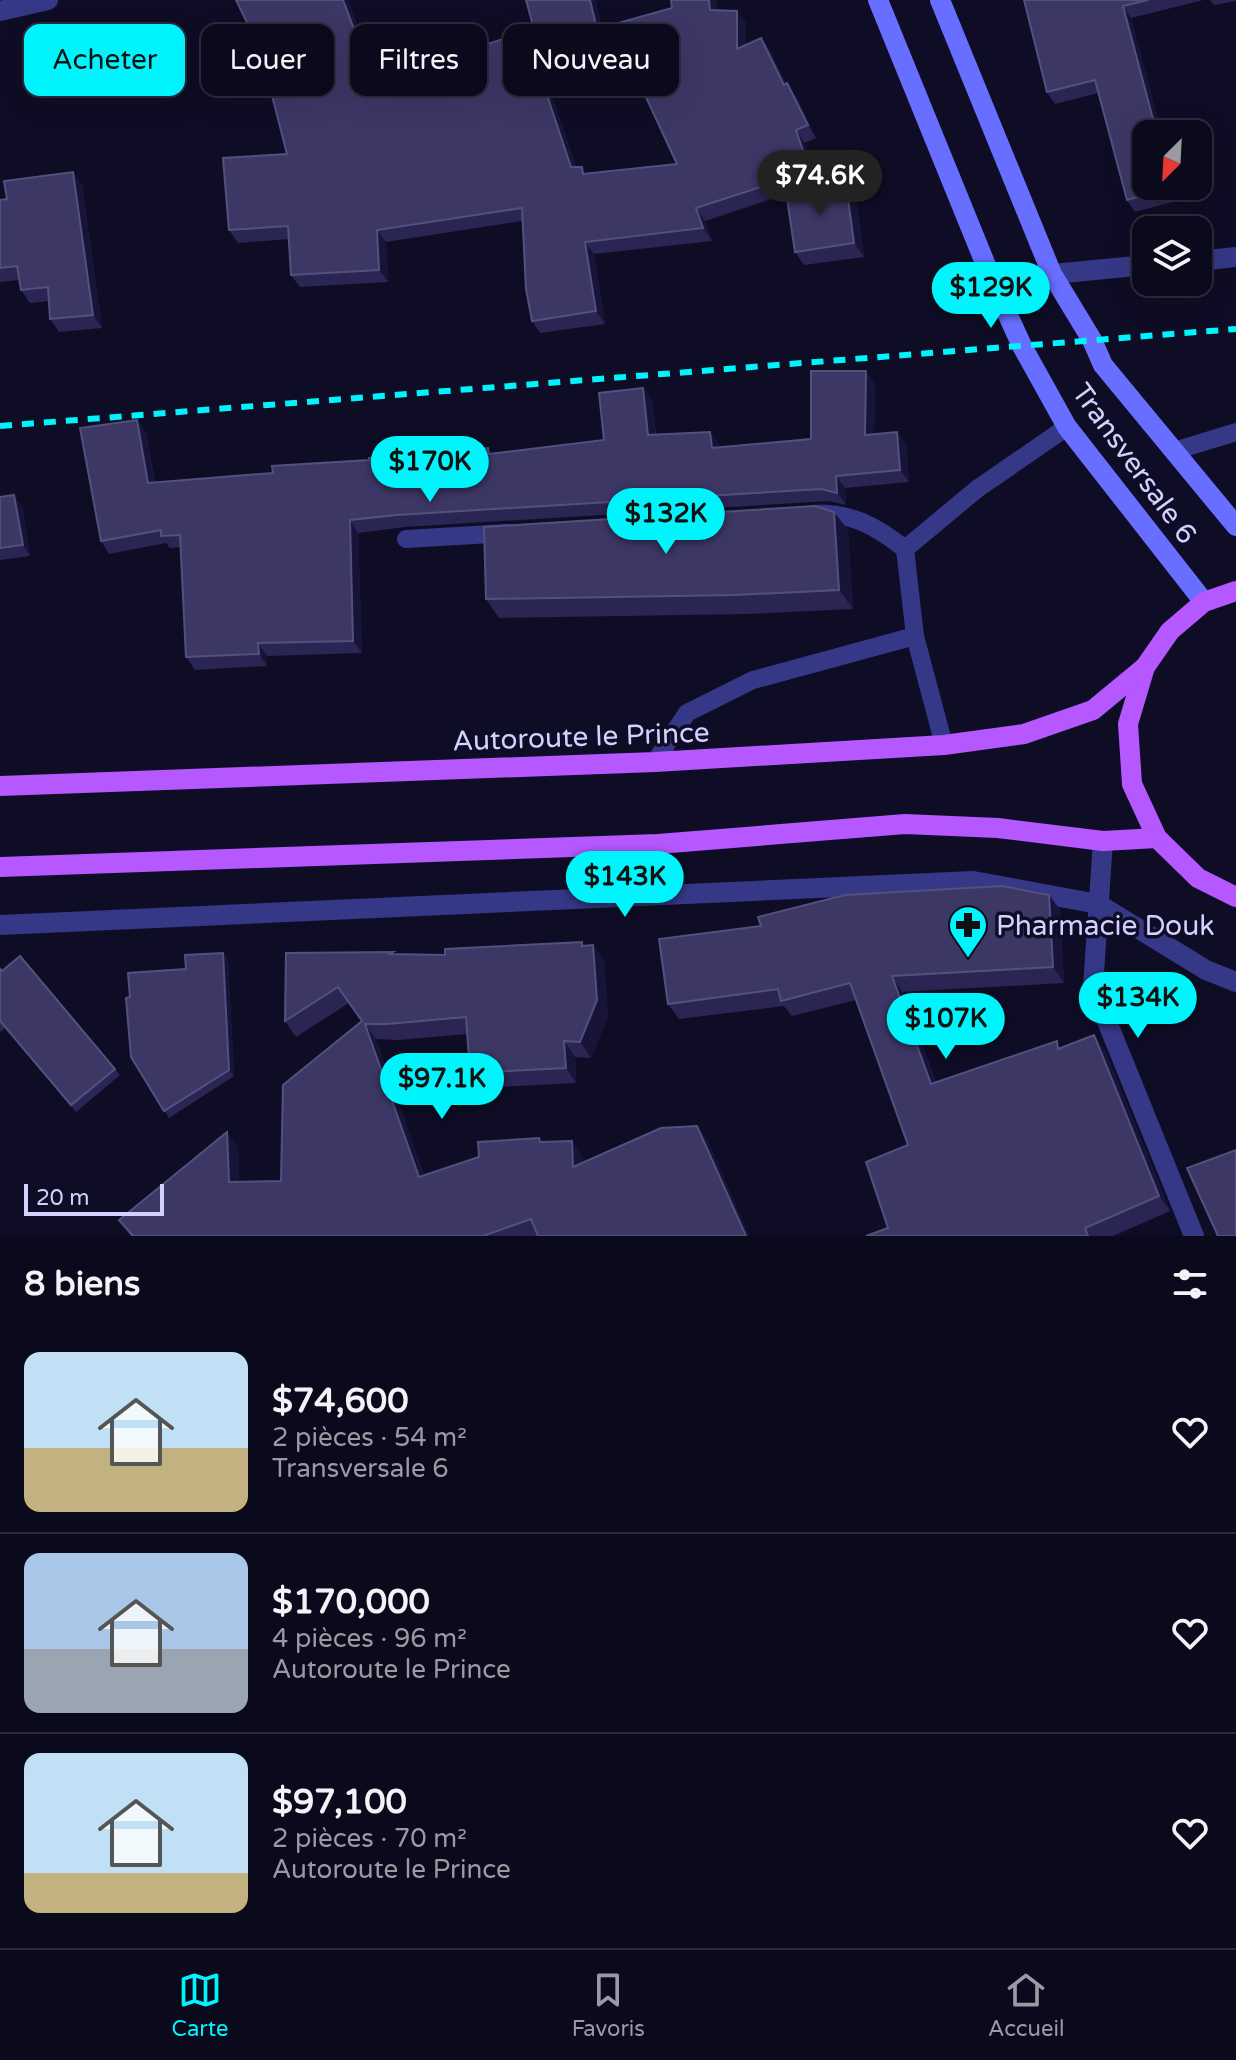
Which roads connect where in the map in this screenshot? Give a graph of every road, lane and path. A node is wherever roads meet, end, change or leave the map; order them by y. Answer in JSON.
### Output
{"nodes":[{"id":1,"x":48,"y":0,"type":"edge"},
{"id":2,"x":878,"y":0,"type":"edge"},
{"id":3,"x":940,"y":0,"type":"edge"},
{"id":4,"x":0,"y":11,"type":"edge"},
{"id":5,"x":1236,"y":257,"type":"edge"},
{"id":6,"x":1212,"y":260,"type":"edge"},
{"id":7,"x":1132,"y":266,"type":"edge"},
{"id":8,"x":1052,"y":274,"type":"junction"},
{"id":9,"x":992,"y":280,"type":"junction"},
{"id":10,"x":1067,"y":427,"type":"junction"},
{"id":11,"x":1236,"y":432,"type":"edge"},
{"id":12,"x":1174,"y":451,"type":"junction"},
{"id":13,"x":798,"y":515,"type":"edge"},
{"id":14,"x":1236,"y":526,"type":"edge"},
{"id":15,"x":531,"y":532,"type":"edge"},
{"id":16,"x":406,"y":539,"type":"dead end"},
{"id":17,"x":905,"y":549,"type":"junction"},
{"id":18,"x":1236,"y":591,"type":"edge"},
{"id":19,"x":1204,"y":602,"type":"junction"},
{"id":20,"x":915,"y":636,"type":"junction"},
{"id":21,"x":1145,"y":667,"type":"junction"},
{"id":22,"x":944,"y":745,"type":"junction"},
{"id":23,"x":655,"y":762,"type":"junction"},
{"id":24,"x":0,"y":786,"type":"edge"},
{"id":25,"x":1157,"y":838,"type":"junction"},
{"id":26,"x":1103,"y":841,"type":"junction"},
{"id":27,"x":0,"y":867,"type":"edge"},
{"id":28,"x":1236,"y":897,"type":"edge"},
{"id":29,"x":1098,"y":904,"type":"junction"},
{"id":30,"x":0,"y":925,"type":"edge"},
{"id":31,"x":1236,"y":982,"type":"edge"},
{"id":32,"x":1194,"y":1236,"type":"edge"}],
"edges":[{"from":1,"to":4,"type":"street"},
{"from":2,"to":9,"type":"main road","name":"Transversale 6"},
{"from":3,"to":8,"type":"main road","name":"Transversale 6"},
{"from":5,"to":6,"type":"street"},
{"from":7,"to":8,"type":"street"},
{"from":8,"to":9,"type":"street"},
{"from":8,"to":12,"type":"main road","name":"Transversale 6"},
{"from":9,"to":10,"type":"main road","name":"Transversale 6"},
{"from":10,"to":17,"type":"lane"},
{"from":10,"to":19,"type":"main road","name":"Transversale 6"},
{"from":11,"to":12,"type":"lane"},
{"from":12,"to":14,"type":"main road","name":"Transversale 6"},
{"from":13,"to":17,"type":"lane"},
{"from":15,"to":16,"type":"lane"},
{"from":17,"to":20,"type":"lane"},
{"from":18,"to":19,"type":"main road"},
{"from":19,"to":21,"type":"main road"},
{"from":20,"to":22,"type":"lane"},
{"from":20,"to":23,"type":"lane"},
{"from":21,"to":22,"type":"main road","name":"Autoroute le Prince"},
{"from":21,"to":25,"type":"main road"},
{"from":22,"to":23,"type":"main road","name":"Autoroute le Prince"},
{"from":23,"to":24,"type":"main road","name":"Autoroute le Prince"},
{"from":25,"to":26,"type":"main road"},
{"from":25,"to":28,"type":"main road"},
{"from":26,"to":27,"type":"main road"},
{"from":26,"to":29,"type":"street"},
{"from":29,"to":30,"type":"street"},
{"from":29,"to":31,"type":"street"},
{"from":29,"to":32,"type":"street"}]}
